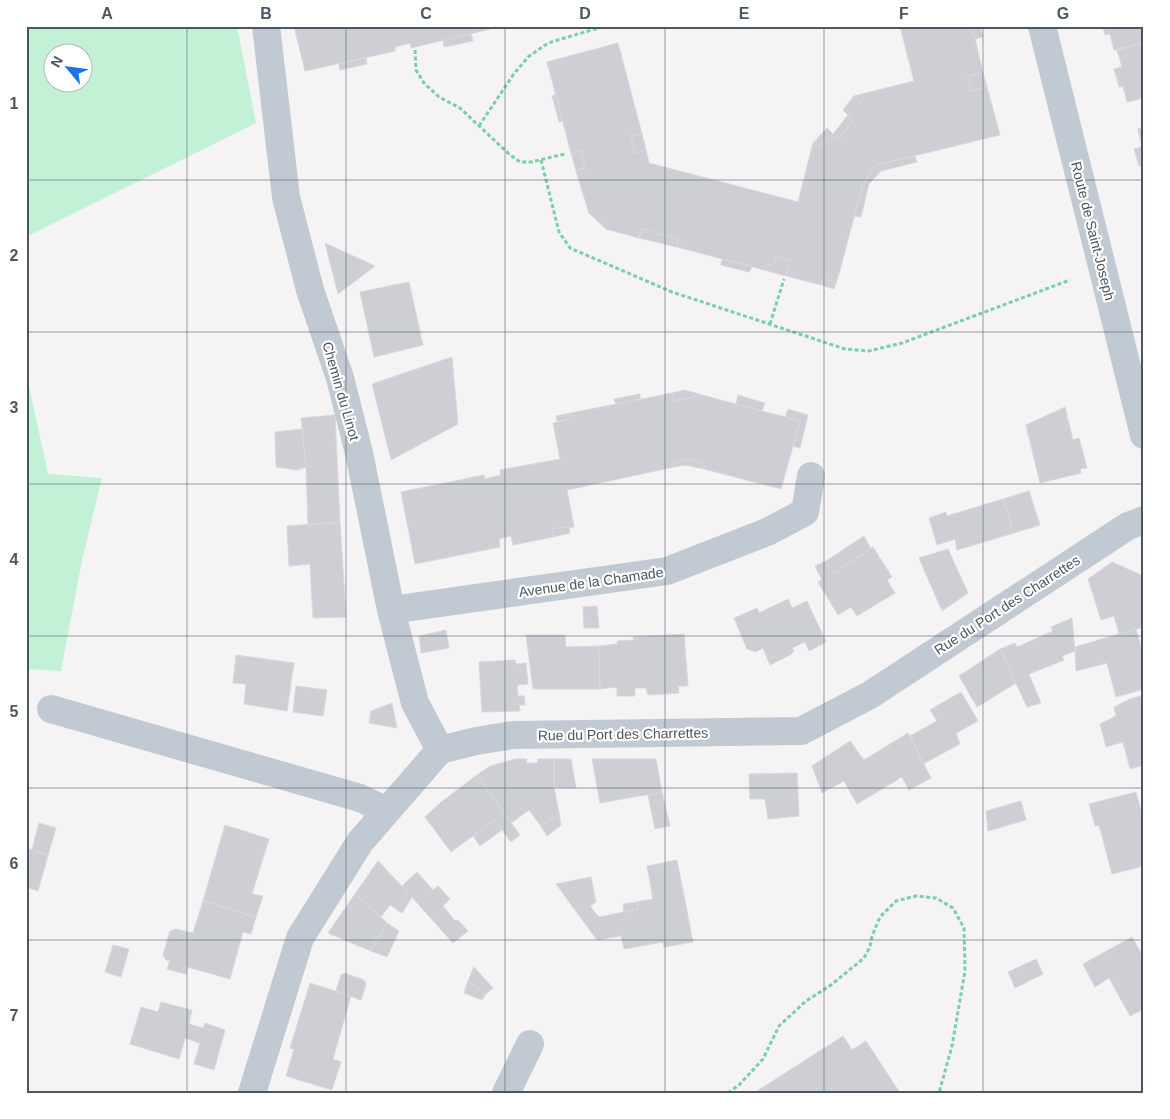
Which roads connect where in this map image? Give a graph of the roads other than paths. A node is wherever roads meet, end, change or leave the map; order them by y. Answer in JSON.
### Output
{"nodes":[{"id":1,"x":266,"y":26,"type":"edge"},
{"id":2,"x":1042,"y":26,"type":"edge"},
{"id":3,"x":1136,"y":374,"type":"edge"},
{"id":4,"x":1144,"y":435,"type":"edge"},
{"id":5,"x":811,"y":476,"type":"dead end"},
{"id":6,"x":1144,"y":520,"type":"edge"},
{"id":7,"x":391,"y":610,"type":"junction"},
{"id":8,"x":51,"y":709,"type":"dead end"},
{"id":9,"x":440,"y":750,"type":"junction"},
{"id":10,"x":387,"y":811,"type":"junction"},
{"id":11,"x":530,"y":1044,"type":"dead end"},
{"id":12,"x":252,"y":1093,"type":"edge"},
{"id":13,"x":506,"y":1093,"type":"edge"}],
"edges":[{"from":1,"to":7,"type":"street","name":"Chemin du Linot"},
{"from":2,"to":3,"type":"street","name":"Route de Saint-Joseph"},
{"from":3,"to":4,"type":"street","name":"Route de Saint-Joseph"},
{"from":5,"to":7,"type":"street","name":"Avenue de la Chamade"},
{"from":6,"to":9,"type":"street","name":"Rue du Port des Charrettes"},
{"from":7,"to":9,"type":"street","name":"Chemin du Linot"},
{"from":8,"to":10,"type":"street"},
{"from":9,"to":10,"type":"street"},
{"from":10,"to":12,"type":"street"},
{"from":11,"to":13,"type":"street"}]}
